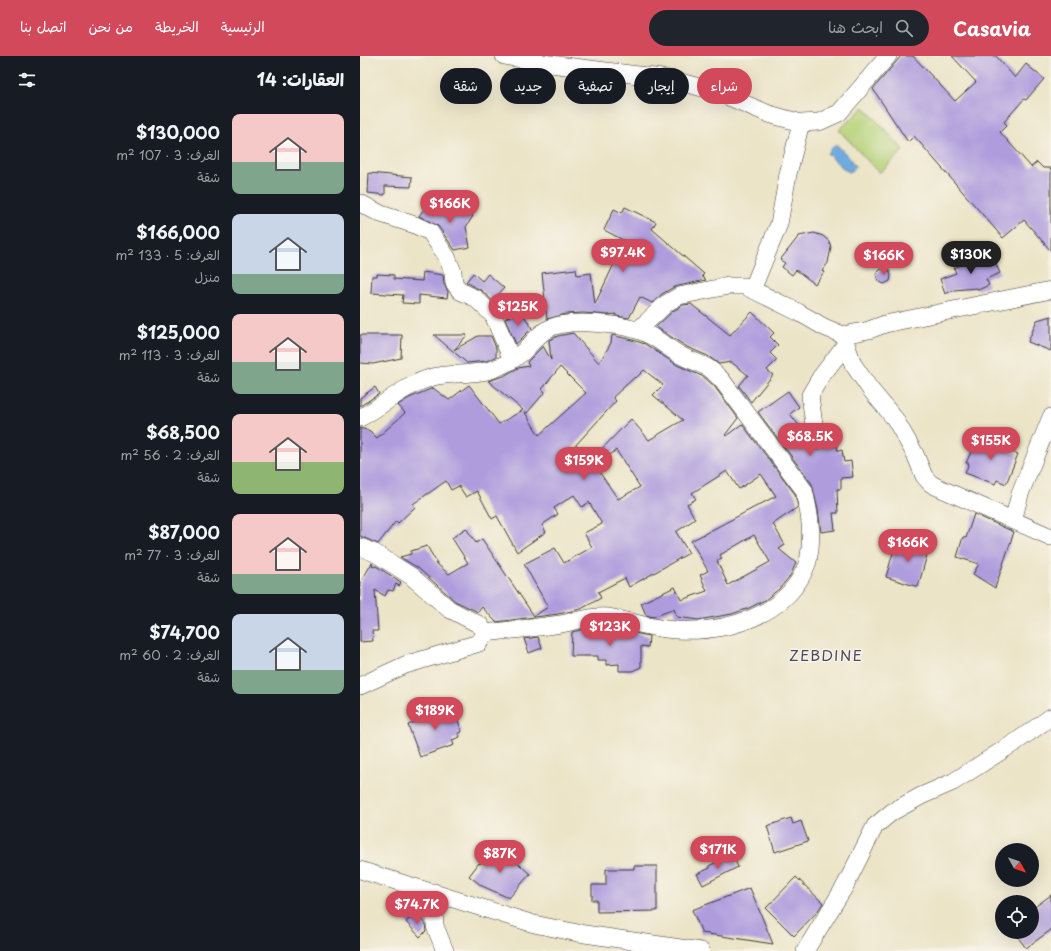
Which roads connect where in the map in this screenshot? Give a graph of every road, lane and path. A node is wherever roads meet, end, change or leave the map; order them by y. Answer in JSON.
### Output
{"nodes":[{"id":1,"x":504,"y":56,"type":"edge"},
{"id":2,"x":888,"y":56,"type":"edge"},
{"id":3,"x":801,"y":123,"type":"junction"},
{"id":4,"x":360,"y":203,"type":"edge"},
{"id":5,"x":752,"y":290,"type":"junction"},
{"id":6,"x":1051,"y":290,"type":"edge"},
{"id":7,"x":638,"y":330,"type":"junction"},
{"id":8,"x":845,"y":340,"type":"junction"},
{"id":9,"x":512,"y":360,"type":"junction"},
{"id":10,"x":1051,"y":417,"type":"edge"},
{"id":11,"x":360,"y":418,"type":"edge"},
{"id":12,"x":816,"y":440,"type":"dead end"},
{"id":13,"x":1013,"y":521,"type":"junction"},
{"id":14,"x":1051,"y":537,"type":"edge"},
{"id":15,"x":360,"y":546,"type":"edge"},
{"id":16,"x":485,"y":633,"type":"junction"},
{"id":17,"x":360,"y":686,"type":"edge"},
{"id":18,"x":1051,"y":717,"type":"edge"},
{"id":19,"x":360,"y":870,"type":"edge"},
{"id":20,"x":434,"y":892,"type":"junction"},
{"id":21,"x":445,"y":951,"type":"edge"},
{"id":22,"x":701,"y":951,"type":"edge"},
{"id":23,"x":805,"y":951,"type":"edge"}],
"edges":[{"from":1,"to":3,"type":"street"},
{"from":2,"to":3,"type":"street"},
{"from":3,"to":5,"type":"street"},
{"from":4,"to":9,"type":"street"},
{"from":5,"to":7,"type":"street"},
{"from":5,"to":8,"type":"street"},
{"from":6,"to":8,"type":"street"},
{"from":7,"to":9,"type":"street"},
{"from":7,"to":16,"type":"street"},
{"from":8,"to":12,"type":"street"},
{"from":8,"to":13,"type":"street"},
{"from":9,"to":11,"type":"street"},
{"from":10,"to":13,"type":"street"},
{"from":13,"to":14,"type":"street"},
{"from":15,"to":16,"type":"street"},
{"from":16,"to":17,"type":"street"},
{"from":18,"to":23,"type":"street"},
{"from":19,"to":20,"type":"street"},
{"from":20,"to":21,"type":"street"},
{"from":20,"to":22,"type":"street"}]}
